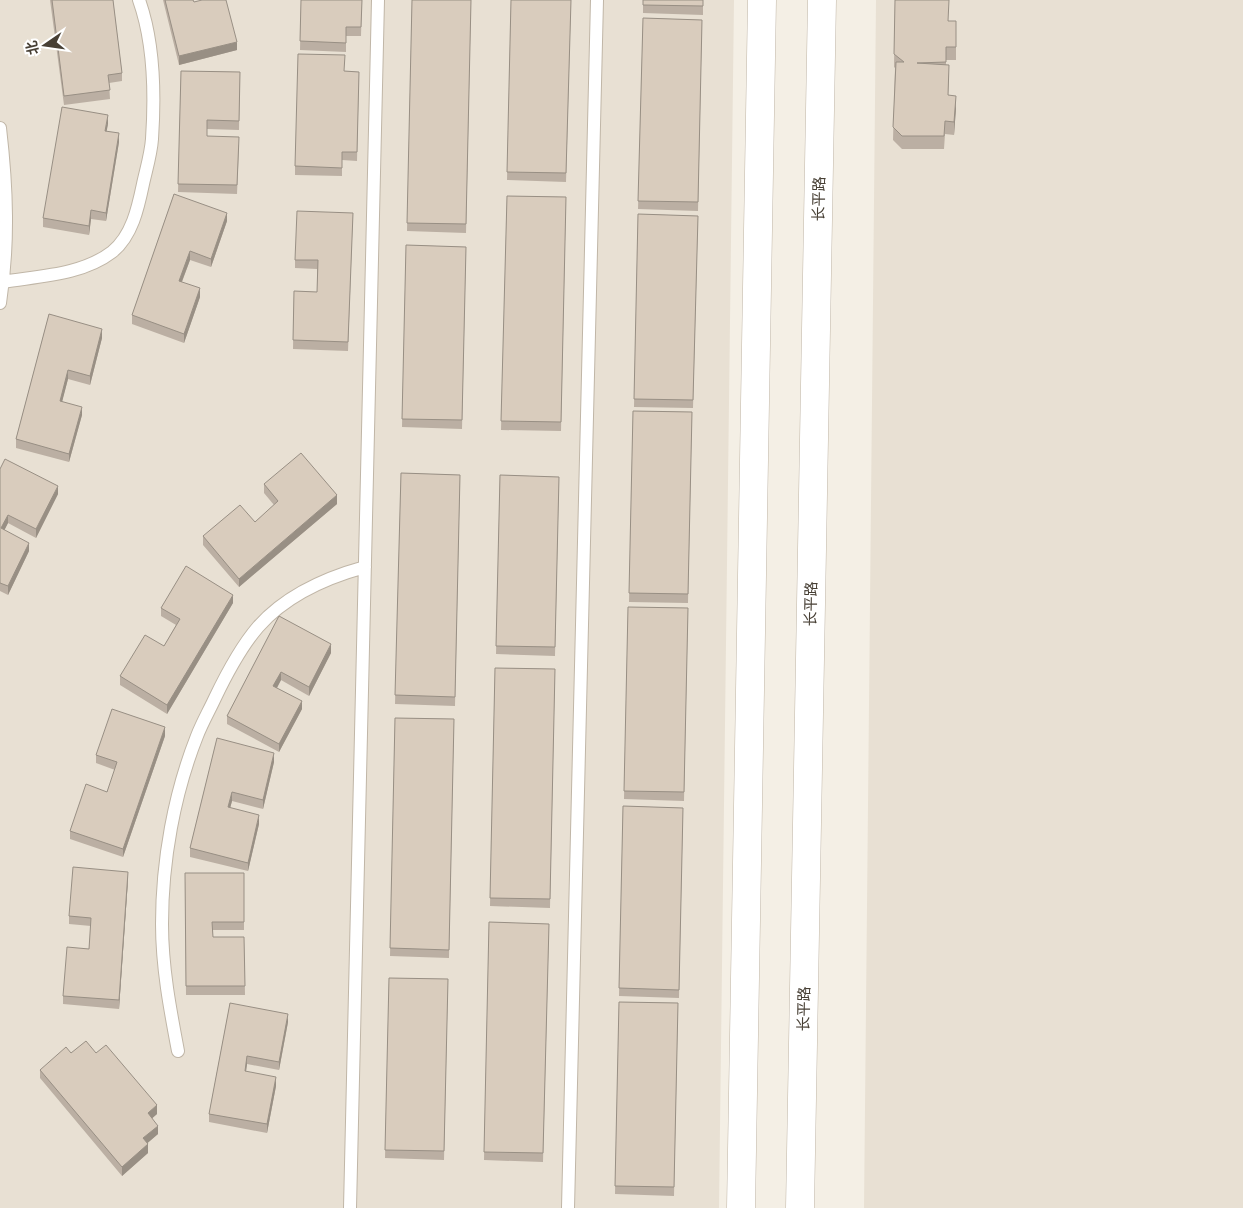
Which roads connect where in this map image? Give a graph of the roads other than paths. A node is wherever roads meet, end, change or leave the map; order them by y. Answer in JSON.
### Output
{"nodes":[{"id":1,"x":139,"y":0,"type":"edge"},
{"id":2,"x":378,"y":0,"type":"edge"},
{"id":3,"x":597,"y":0,"type":"edge"},
{"id":4,"x":762,"y":0,"type":"edge"},
{"id":5,"x":822,"y":0,"type":"edge"},
{"id":6,"x":0,"y":128,"type":"edge"},
{"id":7,"x":3,"y":282,"type":"junction"},
{"id":8,"x":0,"y":303,"type":"edge"},
{"id":9,"x":365,"y":567,"type":"junction"},
{"id":10,"x":178,"y":1052,"type":"dead end"},
{"id":11,"x":350,"y":1208,"type":"edge"},
{"id":12,"x":568,"y":1208,"type":"edge"},
{"id":13,"x":741,"y":1208,"type":"edge"},
{"id":14,"x":800,"y":1208,"type":"edge"}],
"edges":[{"from":1,"to":7,"type":"lane"},
{"from":2,"to":9,"type":"lane"},
{"from":3,"to":12,"type":"lane"},
{"from":4,"to":13,"type":"street"},
{"from":5,"to":14,"type":"street","name":"长平路"},
{"from":6,"to":7,"type":"lane"},
{"from":7,"to":8,"type":"lane"},
{"from":9,"to":10,"type":"lane"},
{"from":9,"to":11,"type":"lane"}]}
